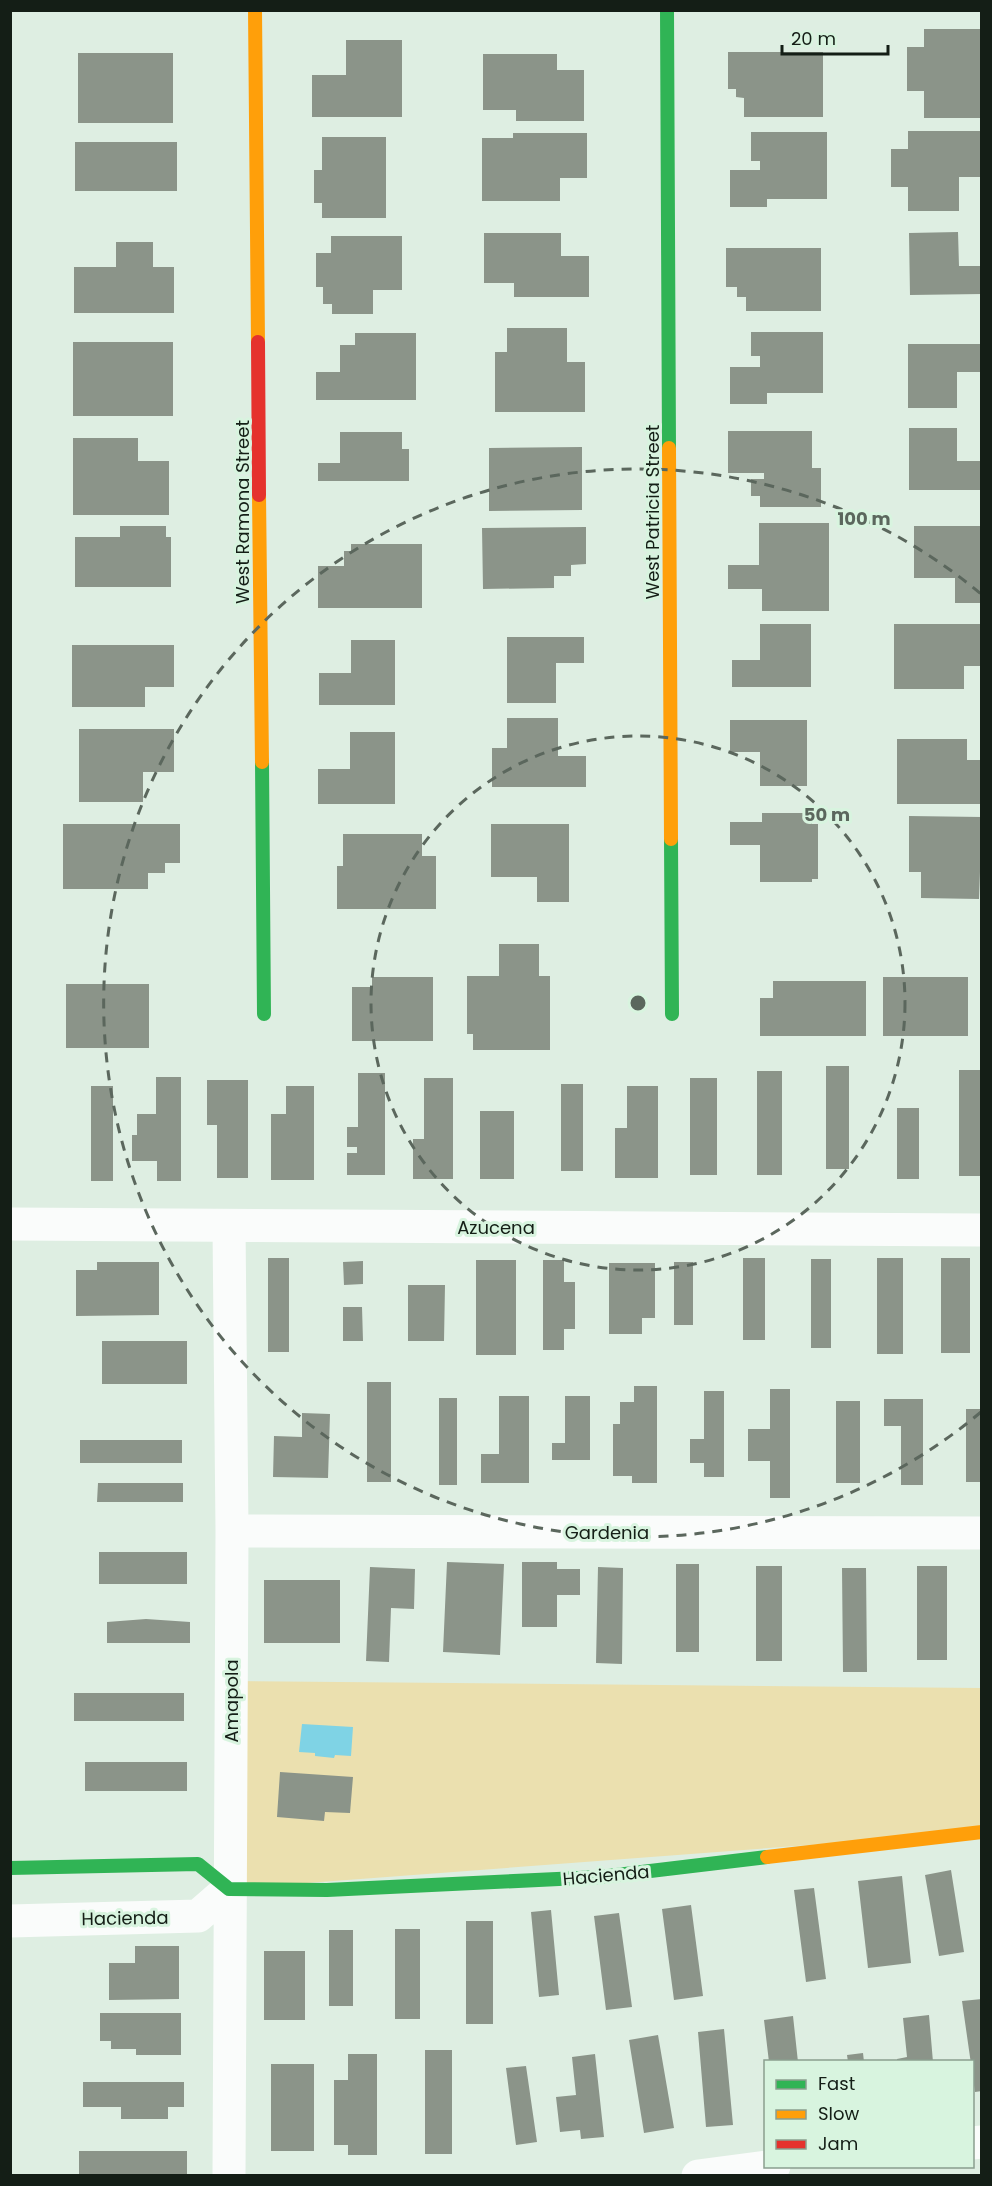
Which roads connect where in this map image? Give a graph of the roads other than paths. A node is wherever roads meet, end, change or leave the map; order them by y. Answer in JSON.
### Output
{"nodes":[{"id":1,"x":255,"y":10,"type":"edge"},
{"id":2,"x":667,"y":10,"type":"edge"},
{"id":3,"x":264,"y":1014,"type":"dead end"},
{"id":4,"x":672,"y":1014,"type":"dead end"},
{"id":5,"x":10,"y":1224,"type":"edge"},
{"id":6,"x":229,"y":1226,"type":"junction"},
{"id":7,"x":981,"y":1230,"type":"edge"},
{"id":8,"x":232,"y":1531,"type":"junction"},
{"id":9,"x":981,"y":1533,"type":"edge"},
{"id":10,"x":981,"y":1832,"type":"edge"},
{"id":11,"x":10,"y":1868,"type":"edge"},
{"id":12,"x":229,"y":1889,"type":"junction"},
{"id":13,"x":10,"y":1921,"type":"edge"},
{"id":14,"x":764,"y":2167,"type":"edge"},
{"id":15,"x":229,"y":2175,"type":"edge"},
{"id":16,"x":698,"y":2175,"type":"edge"}],
"edges":[{"from":1,"to":3,"type":"street","name":"West Ramona Street"},
{"from":2,"to":4,"type":"street","name":"West Patricia Street"},
{"from":5,"to":6,"type":"street","name":"Azucena"},
{"from":6,"to":7,"type":"street","name":"Azucena"},
{"from":6,"to":8,"type":"street","name":"Amapola"},
{"from":8,"to":9,"type":"street","name":"Gardenia"},
{"from":8,"to":12,"type":"street","name":"Amapola"},
{"from":10,"to":12,"type":"street","name":"Hacienda"},
{"from":11,"to":12,"type":"street"},
{"from":12,"to":13,"type":"street","name":"Hacienda"},
{"from":12,"to":15,"type":"street","name":"Amapola"},
{"from":14,"to":16,"type":"street"}]}
